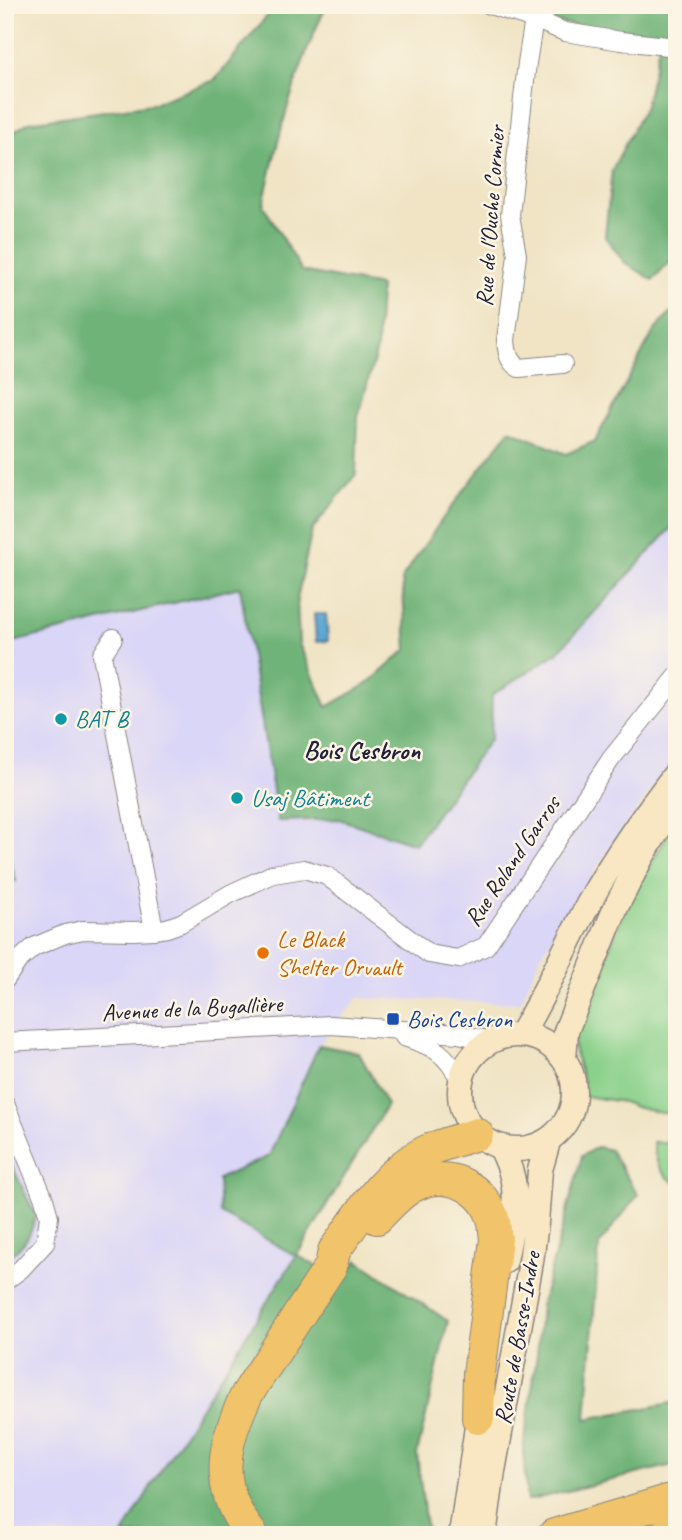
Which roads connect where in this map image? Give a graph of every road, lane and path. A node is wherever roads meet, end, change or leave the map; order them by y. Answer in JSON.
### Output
{"nodes":[{"id":1,"x":490,"y":5,"type":"edge"},
{"id":2,"x":534,"y":19,"type":"junction"},
{"id":3,"x":677,"y":47,"type":"edge"},
{"id":4,"x":563,"y":363,"type":"dead end"},
{"id":5,"x":113,"y":638,"type":"dead end"},
{"id":6,"x":677,"y":677,"type":"edge"},
{"id":7,"x":677,"y":772,"type":"edge"},
{"id":8,"x":677,"y":798,"type":"edge"},
{"id":9,"x":154,"y":930,"type":"junction"},
{"id":10,"x":5,"y":980,"type":"edge"},
{"id":11,"x":381,"y":1029,"type":"junction"},
{"id":12,"x":521,"y":1034,"type":"junction"},
{"id":13,"x":488,"y":1040,"type":"junction"},
{"id":14,"x":5,"y":1042,"type":"edge"},
{"id":15,"x":564,"y":1060,"type":"junction"},
{"id":16,"x":461,"y":1082,"type":"junction"},
{"id":17,"x":5,"y":1104,"type":"edge"},
{"id":18,"x":489,"y":1140,"type":"junction"},
{"id":19,"x":548,"y":1142,"type":"junction"},
{"id":20,"x":331,"y":1266,"type":"junction"},
{"id":21,"x":5,"y":1280,"type":"edge"},
{"id":22,"x":478,"y":1418,"type":"junction"},
{"id":23,"x":482,"y":1470,"type":"junction"},
{"id":24,"x":677,"y":1498,"type":"edge"},
{"id":25,"x":677,"y":1531,"type":"edge"},
{"id":26,"x":252,"y":1535,"type":"edge"},
{"id":27,"x":461,"y":1535,"type":"edge"},
{"id":28,"x":484,"y":1535,"type":"edge"},
{"id":29,"x":554,"y":1535,"type":"edge"},
{"id":30,"x":664,"y":1535,"type":"edge"}],
"edges":[{"from":1,"to":2,"type":"street"},
{"from":2,"to":3,"type":"street"},
{"from":2,"to":4,"type":"street","name":"Rue de l'Ouche Cormier"},
{"from":5,"to":9,"type":"street"},
{"from":6,"to":9,"type":"street","name":"Rue Roland Garros"},
{"from":7,"to":12,"type":"main road"},
{"from":8,"to":15,"type":"main road"},
{"from":9,"to":10,"type":"street","name":"Rue Roland Garros"},
{"from":11,"to":13,"type":"street","name":"Avenue de la Bugallière"},
{"from":11,"to":14,"type":"street","name":"Avenue de la Bugallière"},
{"from":11,"to":16,"type":"street","name":"Avenue de la Bugallière"},
{"from":12,"to":13,"type":"main road"},
{"from":12,"to":15,"type":"main road"},
{"from":13,"to":16,"type":"main road"},
{"from":15,"to":19,"type":"main road"},
{"from":16,"to":18,"type":"main road"},
{"from":17,"to":21,"type":"street"},
{"from":18,"to":19,"type":"main road"},
{"from":18,"to":20,"type":"highway"},
{"from":18,"to":22,"type":"main road","name":"Route de Basse-Indre"},
{"from":19,"to":23,"type":"main road","name":"Route de Basse-Indre"},
{"from":20,"to":22,"type":"highway"},
{"from":20,"to":26,"type":"highway"},
{"from":22,"to":23,"type":"main road","name":"Route de Basse-Indre"},
{"from":23,"to":27,"type":"main road","name":"Route de Basse-Indre"},
{"from":23,"to":28,"type":"main road","name":"Route de Basse-Indre"},
{"from":24,"to":29,"type":"highway"},
{"from":25,"to":30,"type":"highway"}]}
